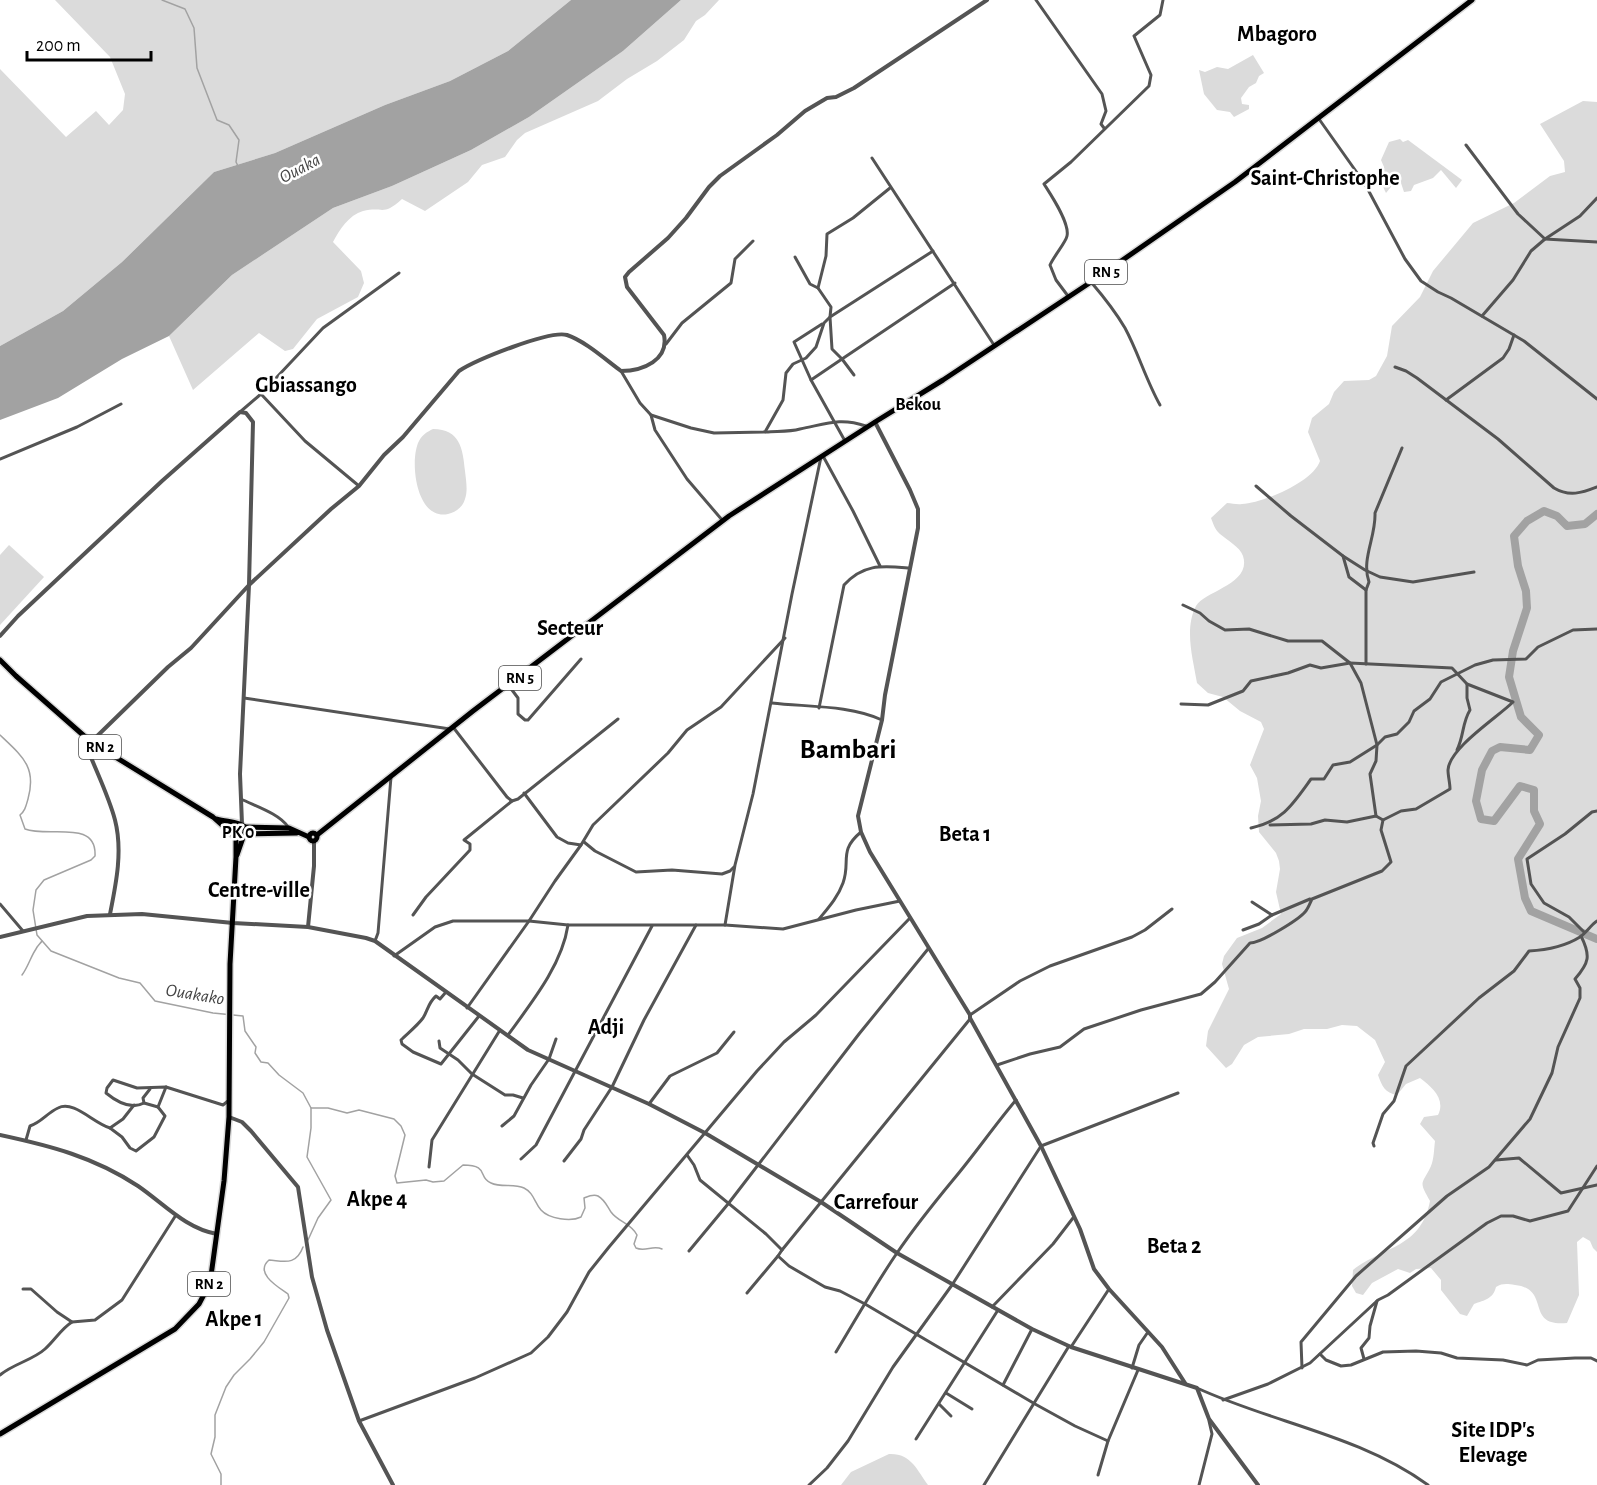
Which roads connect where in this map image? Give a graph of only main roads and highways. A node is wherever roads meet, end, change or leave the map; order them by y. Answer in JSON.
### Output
{"nodes":[{"id":1,"x":1472,"y":0,"type":"edge"},
{"id":2,"x":0,"y":660,"type":"edge"},
{"id":3,"x":213,"y":817,"type":"junction"},
{"id":4,"x":240,"y":824,"type":"junction"},
{"id":5,"x":275,"y":830,"type":"junction"},
{"id":6,"x":234,"y":835,"type":"junction"},
{"id":7,"x":244,"y":835,"type":"junction"},
{"id":8,"x":236,"y":857,"type":"junction"},
{"id":9,"x":0,"y":1434,"type":"edge"}],
"edges":[{"from":1,"to":5,"type":"main road","number":"RN 5"},
{"from":2,"to":3,"type":"main road","number":"RN 2"},
{"from":3,"to":4,"type":"main road","number":"RN 2"},
{"from":3,"to":6,"type":"main road","number":"RN 2"},
{"from":4,"to":5,"type":"main road"},
{"from":4,"to":6,"type":"main road"},
{"from":4,"to":7,"type":"main road"},
{"from":5,"to":7,"type":"main road"},
{"from":6,"to":7,"type":"main road"},
{"from":6,"to":8,"type":"main road","number":"RN 2"},
{"from":7,"to":8,"type":"main road","number":"RN 2"},
{"from":8,"to":9,"type":"main road","number":"RN 2"}]}
